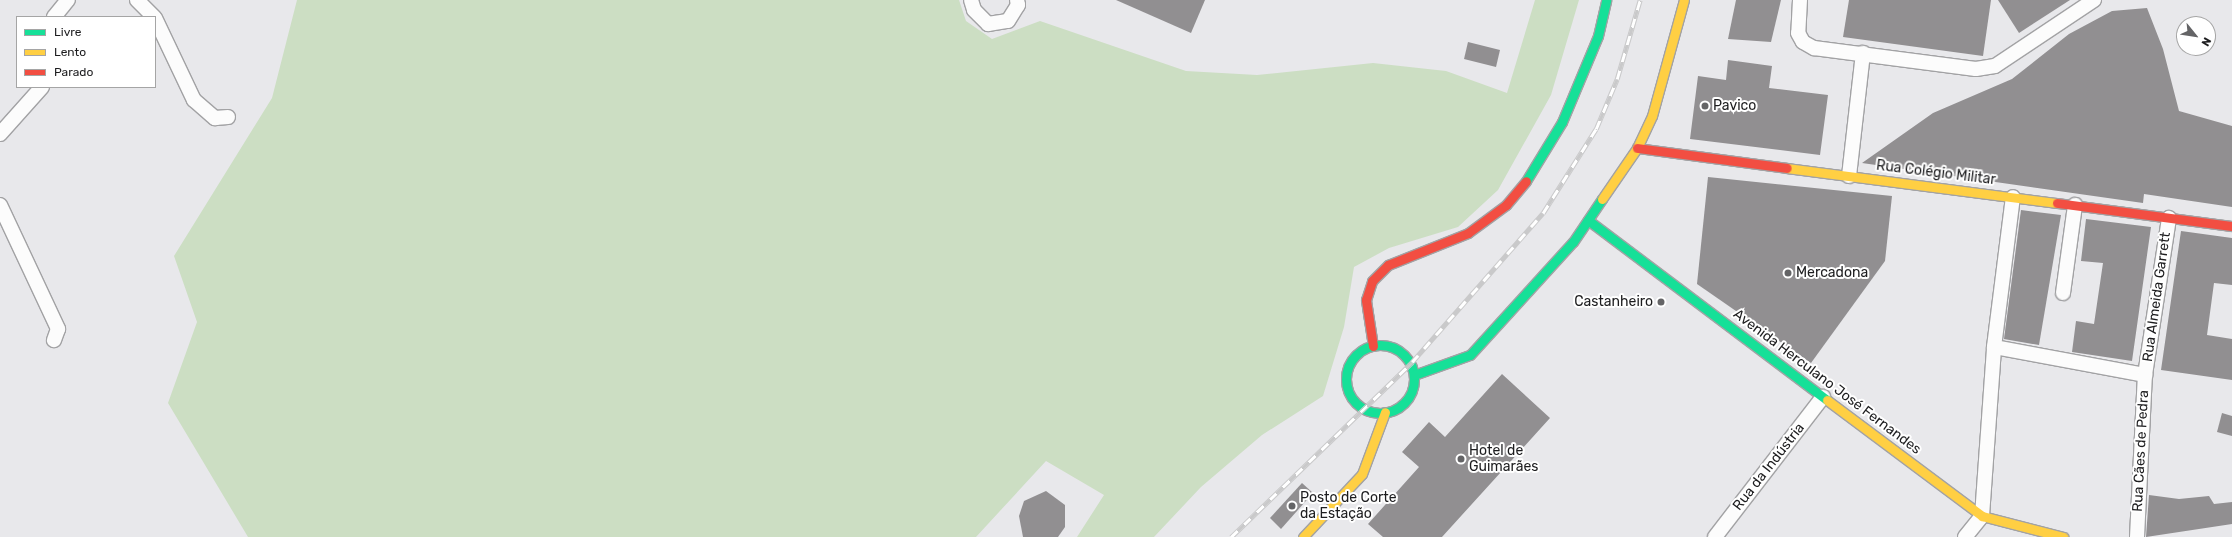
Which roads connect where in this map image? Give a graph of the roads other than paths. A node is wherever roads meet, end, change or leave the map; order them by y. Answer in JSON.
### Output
{"nodes":[{"id":1,"x":68,"y":0,"type":"edge"},
{"id":2,"x":137,"y":0,"type":"edge"},
{"id":3,"x":971,"y":0,"type":"edge"},
{"id":4,"x":1017,"y":0,"type":"edge"},
{"id":5,"x":1606,"y":0,"type":"edge"},
{"id":6,"x":1684,"y":0,"type":"edge"},
{"id":7,"x":1800,"y":0,"type":"edge"},
{"id":8,"x":2094,"y":0,"type":"edge"},
{"id":9,"x":55,"y":16,"type":"edge"},
{"id":10,"x":152,"y":16,"type":"edge"},
{"id":11,"x":156,"y":22,"type":"edge"},
{"id":12,"x":1864,"y":53,"type":"junction"},
{"id":13,"x":41,"y":88,"type":"edge"},
{"id":14,"x":228,"y":117,"type":"dead end"},
{"id":15,"x":0,"y":134,"type":"edge"},
{"id":16,"x":1637,"y":148,"type":"junction"},
{"id":17,"x":1849,"y":176,"type":"junction"},
{"id":18,"x":2013,"y":197,"type":"junction"},
{"id":19,"x":0,"y":205,"type":"edge"},
{"id":20,"x":2075,"y":205,"type":"junction"},
{"id":21,"x":2169,"y":218,"type":"junction"},
{"id":22,"x":1588,"y":220,"type":"junction"},
{"id":23,"x":2232,"y":226,"type":"edge"},
{"id":24,"x":2063,"y":293,"type":"dead end"},
{"id":25,"x":54,"y":340,"type":"dead end"},
{"id":26,"x":1373,"y":346,"type":"junction"},
{"id":27,"x":1994,"y":347,"type":"junction"},
{"id":28,"x":1414,"y":375,"type":"junction"},
{"id":29,"x":2145,"y":375,"type":"junction"},
{"id":30,"x":1823,"y":397,"type":"junction"},
{"id":31,"x":1385,"y":412,"type":"junction"},
{"id":32,"x":1982,"y":516,"type":"junction"},
{"id":33,"x":1303,"y":537,"type":"edge"},
{"id":34,"x":1715,"y":537,"type":"edge"},
{"id":35,"x":1965,"y":537,"type":"edge"},
{"id":36,"x":2063,"y":537,"type":"edge"},
{"id":37,"x":2137,"y":537,"type":"edge"}],
"edges":[{"from":1,"to":9,"type":"street"},
{"from":2,"to":10,"type":"street"},
{"from":3,"to":4,"type":"street"},
{"from":5,"to":26,"type":"street"},
{"from":6,"to":16,"type":"street"},
{"from":7,"to":12,"type":"street"},
{"from":8,"to":12,"type":"street"},
{"from":11,"to":14,"type":"street"},
{"from":12,"to":17,"type":"street"},
{"from":13,"to":15,"type":"street"},
{"from":16,"to":17,"type":"street","name":"Rua Colégio Militar"},
{"from":16,"to":22,"type":"street"},
{"from":17,"to":18,"type":"street","name":"Rua Colégio Militar"},
{"from":18,"to":20,"type":"street","name":"Rua Colégio Militar"},
{"from":18,"to":27,"type":"street"},
{"from":19,"to":25,"type":"street"},
{"from":20,"to":21,"type":"street","name":"Rua Colégio Militar"},
{"from":20,"to":24,"type":"street"},
{"from":21,"to":23,"type":"street","name":"Rua Colégio Militar"},
{"from":21,"to":29,"type":"street","name":"Rua Almeida Garrett"},
{"from":22,"to":28,"type":"street"},
{"from":22,"to":30,"type":"street","name":"Avenida Herculano José Fernandes"},
{"from":26,"to":28,"type":"street"},
{"from":26,"to":31,"type":"street"},
{"from":27,"to":29,"type":"street","name":"Rua Cães de Pedra"},
{"from":27,"to":32,"type":"street"},
{"from":28,"to":31,"type":"street"},
{"from":29,"to":37,"type":"street","name":"Rua Cães de Pedra"},
{"from":30,"to":32,"type":"street","name":"Avenida Herculano José Fernandes"},
{"from":30,"to":34,"type":"street","name":"Rua da Indústria"},
{"from":31,"to":33,"type":"street"},
{"from":32,"to":35,"type":"street"},
{"from":32,"to":36,"type":"street","name":"Avenida Herculano José Fernandes"}]}
